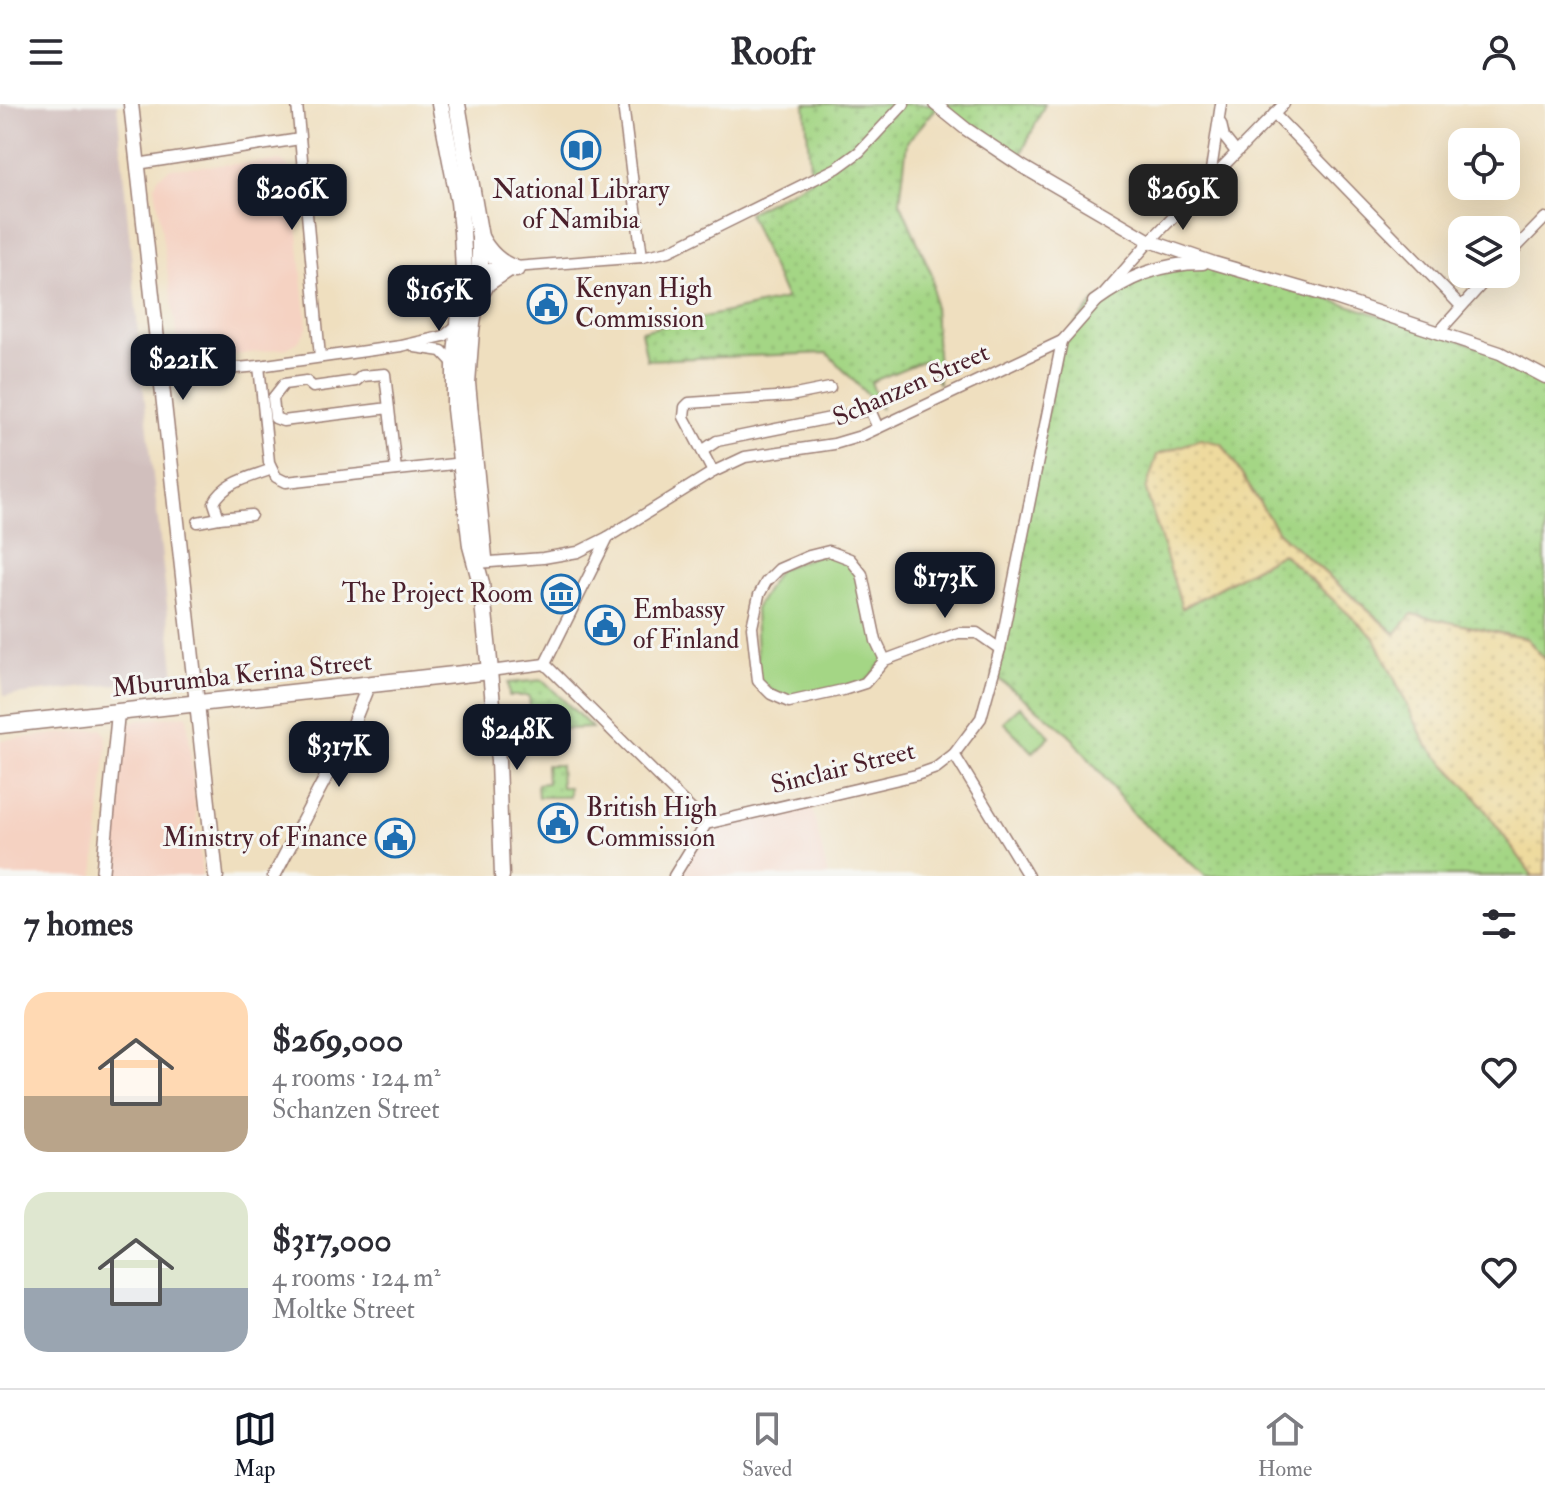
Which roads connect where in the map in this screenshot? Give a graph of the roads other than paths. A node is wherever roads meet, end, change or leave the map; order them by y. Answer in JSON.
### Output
{"nodes":[{"id":1,"x":131,"y":104,"type":"edge"},
{"id":2,"x":297,"y":104,"type":"edge"},
{"id":3,"x":440,"y":104,"type":"edge"},
{"id":4,"x":457,"y":104,"type":"edge"},
{"id":5,"x":623,"y":104,"type":"edge"},
{"id":6,"x":904,"y":104,"type":"edge"},
{"id":7,"x":935,"y":104,"type":"edge"},
{"id":8,"x":1284,"y":104,"type":"edge"},
{"id":9,"x":1221,"y":109,"type":"edge"},
{"id":10,"x":1274,"y":114,"type":"junction"},
{"id":11,"x":300,"y":139,"type":"junction"},
{"id":12,"x":1236,"y":152,"type":"junction"},
{"id":13,"x":137,"y":164,"type":"junction"},
{"id":14,"x":1210,"y":178,"type":"junction"},
{"id":15,"x":1545,"y":218,"type":"edge"},
{"id":16,"x":480,"y":237,"type":"junction"},
{"id":17,"x":1150,"y":241,"type":"junction"},
{"id":18,"x":1520,"y":244,"type":"edge"},
{"id":19,"x":642,"y":257,"type":"junction"},
{"id":20,"x":1214,"y":263,"type":"junction"},
{"id":21,"x":480,"y":269,"type":"junction"},
{"id":22,"x":512,"y":269,"type":"junction"},
{"id":23,"x":1477,"y":288,"type":"edge"},
{"id":24,"x":463,"y":289,"type":"junction"},
{"id":25,"x":1094,"y":302,"type":"junction"},
{"id":26,"x":477,"y":304,"type":"junction"},
{"id":27,"x":1460,"y":305,"type":"junction"},
{"id":28,"x":460,"y":324,"type":"junction"},
{"id":29,"x":1438,"y":333,"type":"junction"},
{"id":30,"x":1062,"y":341,"type":"junction"},
{"id":31,"x":401,"y":346,"type":"junction"},
{"id":32,"x":320,"y":357,"type":"junction"},
{"id":33,"x":455,"y":365,"type":"junction"},
{"id":34,"x":259,"y":366,"type":"junction"},
{"id":35,"x":161,"y":375,"type":"junction"},
{"id":36,"x":1545,"y":377,"type":"edge"},
{"id":37,"x":830,"y":388,"type":"dead end"},
{"id":38,"x":389,"y":408,"type":"junction"},
{"id":39,"x":878,"y":428,"type":"junction"},
{"id":40,"x":702,"y":451,"type":"junction"},
{"id":41,"x":467,"y":463,"type":"junction"},
{"id":42,"x":396,"y":470,"type":"junction"},
{"id":43,"x":713,"y":472,"type":"junction"},
{"id":44,"x":274,"y":473,"type":"junction"},
{"id":45,"x":251,"y":515,"type":"dead end"},
{"id":46,"x":219,"y":518,"type":"junction"},
{"id":47,"x":198,"y":522,"type":"dead end"},
{"id":48,"x":608,"y":537,"type":"junction"},
{"id":49,"x":479,"y":563,"type":"junction"},
{"id":50,"x":1000,"y":649,"type":"junction"},
{"id":51,"x":885,"y":660,"type":"junction"},
{"id":52,"x":545,"y":664,"type":"junction"},
{"id":53,"x":490,"y":671,"type":"junction"},
{"id":54,"x":368,"y":686,"type":"junction"},
{"id":55,"x":197,"y":703,"type":"junction"},
{"id":56,"x":118,"y":713,"type":"junction"},
{"id":57,"x":0,"y":725,"type":"edge"},
{"id":58,"x":954,"y":754,"type":"junction"},
{"id":59,"x":706,"y":824,"type":"junction"},
{"id":60,"x":102,"y":876,"type":"edge"},
{"id":61,"x":216,"y":876,"type":"edge"},
{"id":62,"x":274,"y":876,"type":"edge"},
{"id":63,"x":502,"y":876,"type":"edge"},
{"id":64,"x":674,"y":876,"type":"edge"},
{"id":65,"x":1028,"y":876,"type":"edge"}],
"edges":[{"from":1,"to":13,"type":"main road"},
{"from":2,"to":11,"type":"street"},
{"from":3,"to":24,"type":"main road"},
{"from":4,"to":16,"type":"main road"},
{"from":5,"to":19,"type":"street"},
{"from":6,"to":19,"type":"street"},
{"from":7,"to":17,"type":"street"},
{"from":8,"to":10,"type":"street","name":"Schanzen Street"},
{"from":9,"to":12,"type":"street"},
{"from":9,"to":14,"type":"street"},
{"from":10,"to":12,"type":"street","name":"Schanzen Street"},
{"from":10,"to":27,"type":"street"},
{"from":11,"to":13,"type":"street"},
{"from":11,"to":32,"type":"street"},
{"from":12,"to":14,"type":"street","name":"Schanzen Street"},
{"from":13,"to":35,"type":"main road"},
{"from":14,"to":17,"type":"street","name":"Schanzen Street"},
{"from":15,"to":18,"type":"street"},
{"from":16,"to":21,"type":"main road"},
{"from":16,"to":22,"type":"main road"},
{"from":17,"to":20,"type":"street"},
{"from":17,"to":25,"type":"street","name":"Schanzen Street"},
{"from":19,"to":22,"type":"street"},
{"from":20,"to":25,"type":"street"},
{"from":20,"to":29,"type":"street"},
{"from":21,"to":22,"type":"street"},
{"from":21,"to":24,"type":"street"},
{"from":21,"to":26,"type":"main road"},
{"from":22,"to":26,"type":"main road"},
{"from":23,"to":27,"type":"street"},
{"from":24,"to":28,"type":"main road"},
{"from":25,"to":30,"type":"street","name":"Schanzen Street"},
{"from":26,"to":41,"type":"main road"},
{"from":27,"to":29,"type":"street"},
{"from":28,"to":31,"type":"street"},
{"from":28,"to":33,"type":"main road"},
{"from":29,"to":36,"type":"street"},
{"from":30,"to":39,"type":"street","name":"Schanzen Street"},
{"from":30,"to":50,"type":"street","name":"Sinclair Street"},
{"from":31,"to":32,"type":"street"},
{"from":31,"to":33,"type":"street"},
{"from":32,"to":34,"type":"street"},
{"from":33,"to":41,"type":"main road"},
{"from":34,"to":35,"type":"street"},
{"from":34,"to":44,"type":"street"},
{"from":35,"to":55,"type":"main road"},
{"from":37,"to":40,"type":"street"},
{"from":38,"to":38,"type":"street"},
{"from":38,"to":42,"type":"street"},
{"from":39,"to":40,"type":"street"},
{"from":39,"to":43,"type":"street","name":"Schanzen Street"},
{"from":40,"to":43,"type":"street"},
{"from":41,"to":42,"type":"street"},
{"from":41,"to":49,"type":"main road"},
{"from":42,"to":44,"type":"street"},
{"from":43,"to":48,"type":"street","name":"Schanzen Street"},
{"from":44,"to":46,"type":"street"},
{"from":45,"to":46,"type":"street"},
{"from":46,"to":47,"type":"street"},
{"from":48,"to":49,"type":"street","name":"Schanzen Street"},
{"from":48,"to":52,"type":"street"},
{"from":49,"to":53,"type":"main road"},
{"from":50,"to":51,"type":"street"},
{"from":50,"to":58,"type":"street","name":"Sinclair Street"},
{"from":51,"to":51,"type":"street"},
{"from":52,"to":53,"type":"street"},
{"from":52,"to":59,"type":"street"},
{"from":53,"to":54,"type":"main road","name":"Mburumba Kerina Street"},
{"from":53,"to":63,"type":"main road"},
{"from":54,"to":55,"type":"main road","name":"Mburumba Kerina Street"},
{"from":54,"to":62,"type":"street"},
{"from":55,"to":56,"type":"main road","name":"Mburumba Kerina Street"},
{"from":55,"to":61,"type":"main road"},
{"from":56,"to":57,"type":"main road","name":"Mburumba Kerina Street"},
{"from":56,"to":60,"type":"street"},
{"from":58,"to":59,"type":"street","name":"Sinclair Street"},
{"from":58,"to":65,"type":"street"},
{"from":59,"to":64,"type":"street"}]}
